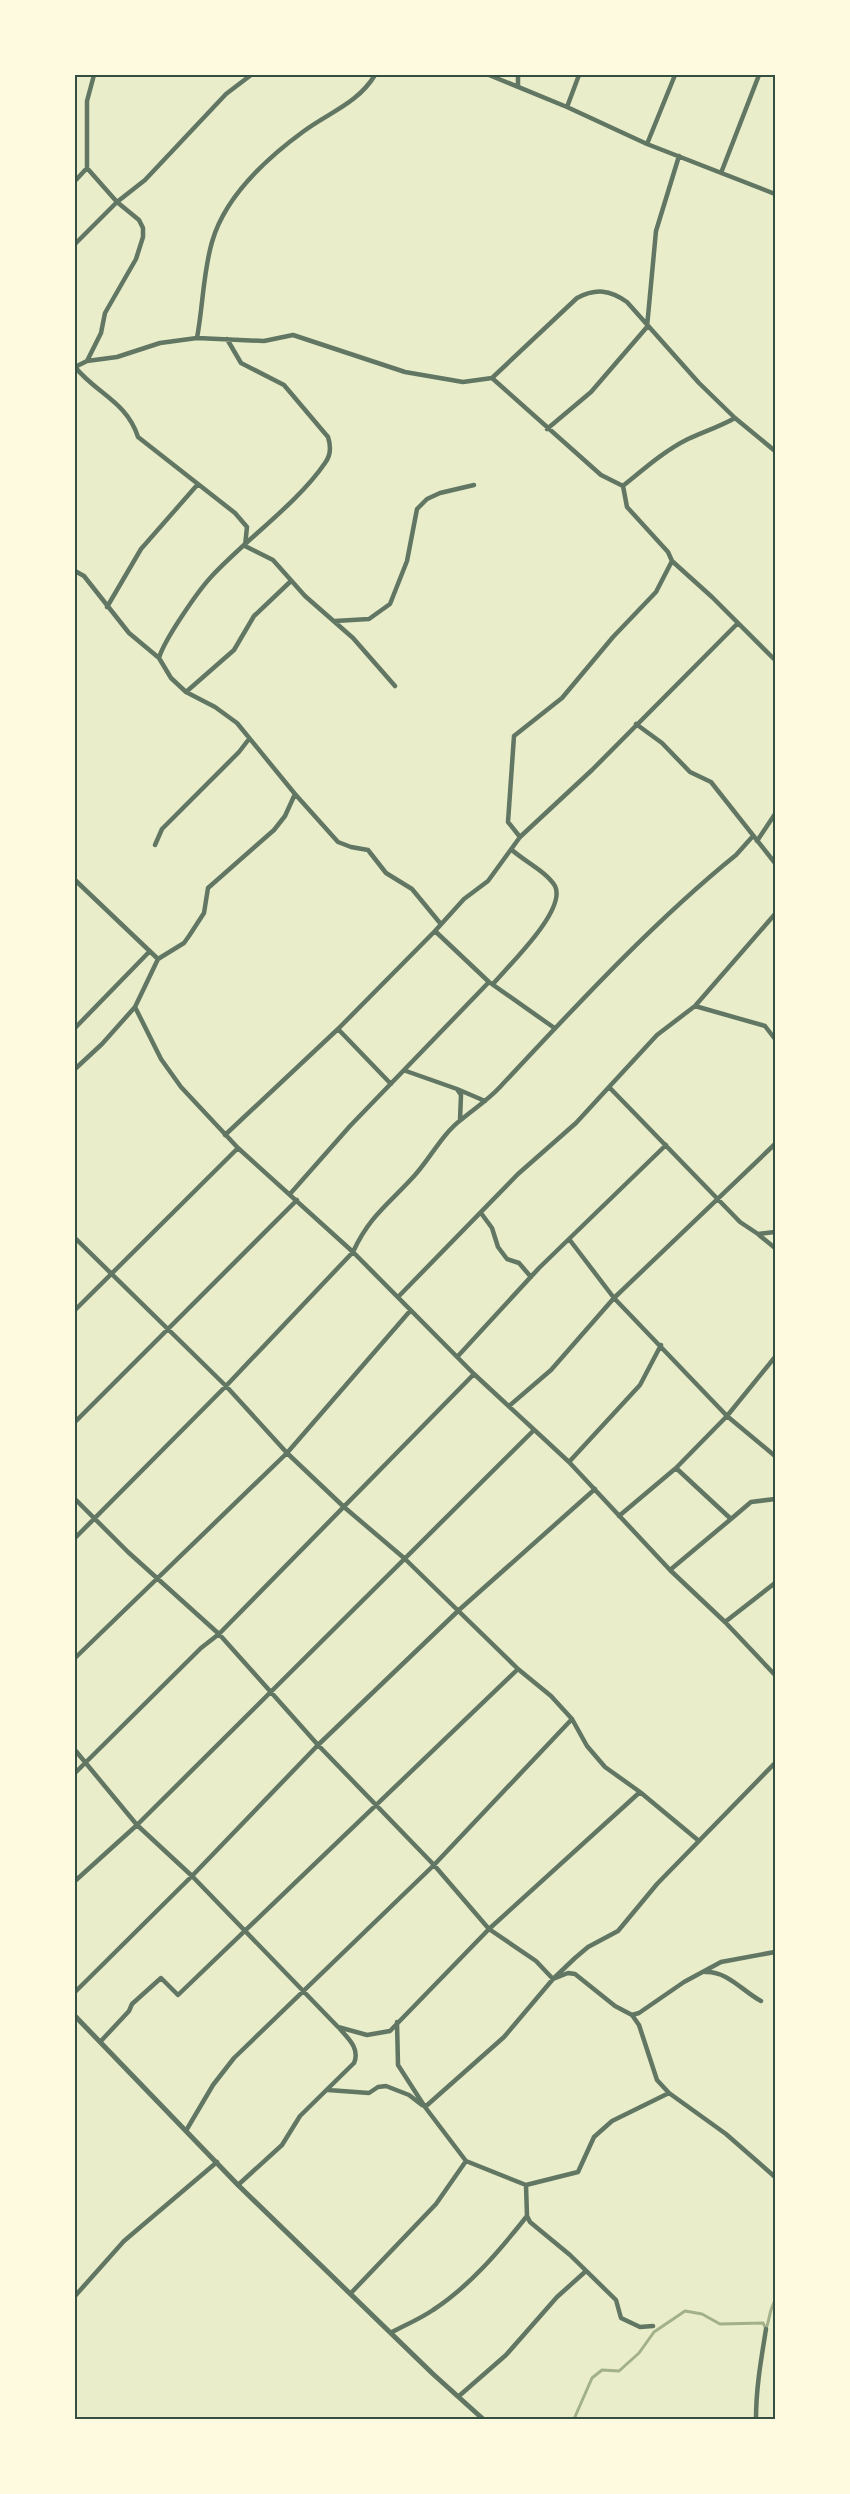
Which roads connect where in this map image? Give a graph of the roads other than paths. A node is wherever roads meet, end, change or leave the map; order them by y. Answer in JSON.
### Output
{"nodes":[{"id":1,"x":94,"y":75,"type":"edge"},
{"id":2,"x":251,"y":75,"type":"edge"},
{"id":3,"x":375,"y":75,"type":"edge"},
{"id":4,"x":489,"y":75,"type":"edge"},
{"id":5,"x":518,"y":75,"type":"edge"},
{"id":6,"x":579,"y":75,"type":"edge"},
{"id":7,"x":675,"y":75,"type":"edge"},
{"id":8,"x":759,"y":75,"type":"edge"},
{"id":9,"x":518,"y":86,"type":"junction"},
{"id":10,"x":567,"y":107,"type":"junction"},
{"id":11,"x":647,"y":144,"type":"junction"},
{"id":12,"x":679,"y":156,"type":"junction"},
{"id":13,"x":87,"y":168,"type":"junction"},
{"id":14,"x":721,"y":173,"type":"junction"},
{"id":15,"x":75,"y":181,"type":"edge"},
{"id":16,"x":775,"y":194,"type":"edge"},
{"id":17,"x":117,"y":202,"type":"junction"},
{"id":18,"x":75,"y":244,"type":"edge"},
{"id":19,"x":647,"y":327,"type":"junction"},
{"id":20,"x":197,"y":338,"type":"junction"},
{"id":21,"x":227,"y":339,"type":"junction"},
{"id":22,"x":87,"y":361,"type":"junction"},
{"id":23,"x":75,"y":367,"type":"edge"},
{"id":24,"x":492,"y":378,"type":"junction"},
{"id":25,"x":735,"y":418,"type":"junction"},
{"id":26,"x":547,"y":429,"type":"junction"},
{"id":27,"x":775,"y":451,"type":"edge"},
{"id":28,"x":198,"y":484,"type":"junction"},
{"id":29,"x":474,"y":485,"type":"dead end"},
{"id":30,"x":623,"y":486,"type":"junction"},
{"id":31,"x":245,"y":546,"type":"junction"},
{"id":32,"x":672,"y":561,"type":"junction"},
{"id":33,"x":75,"y":571,"type":"edge"},
{"id":34,"x":291,"y":581,"type":"junction"},
{"id":35,"x":108,"y":608,"type":"junction"},
{"id":36,"x":334,"y":621,"type":"junction"},
{"id":37,"x":738,"y":623,"type":"junction"},
{"id":38,"x":159,"y":658,"type":"junction"},
{"id":39,"x":775,"y":660,"type":"edge"},
{"id":40,"x":395,"y":686,"type":"dead end"},
{"id":41,"x":186,"y":692,"type":"junction"},
{"id":42,"x":636,"y":724,"type":"junction"},
{"id":43,"x":249,"y":739,"type":"junction"},
{"id":44,"x":295,"y":794,"type":"junction"},
{"id":45,"x":775,"y":814,"type":"edge"},
{"id":46,"x":520,"y":837,"type":"junction"},
{"id":47,"x":755,"y":838,"type":"junction"},
{"id":48,"x":155,"y":845,"type":"dead end"},
{"id":49,"x":512,"y":850,"type":"junction"},
{"id":50,"x":775,"y":863,"type":"edge"},
{"id":51,"x":75,"y":880,"type":"edge"},
{"id":52,"x":775,"y":914,"type":"edge"},
{"id":53,"x":440,"y":923,"type":"junction"},
{"id":54,"x":435,"y":931,"type":"junction"},
{"id":55,"x":149,"y":952,"type":"junction"},
{"id":56,"x":158,"y":959,"type":"junction"},
{"id":57,"x":491,"y":983,"type":"junction"},
{"id":58,"x":695,"y":1006,"type":"junction"},
{"id":59,"x":135,"y":1007,"type":"junction"},
{"id":60,"x":553,"y":1027,"type":"junction"},
{"id":61,"x":75,"y":1028,"type":"edge"},
{"id":62,"x":338,"y":1029,"type":"junction"},
{"id":63,"x":775,"y":1039,"type":"edge"},
{"id":64,"x":75,"y":1069,"type":"edge"},
{"id":65,"x":406,"y":1071,"type":"junction"},
{"id":66,"x":391,"y":1084,"type":"junction"},
{"id":67,"x":609,"y":1087,"type":"junction"},
{"id":68,"x":457,"y":1089,"type":"junction"},
{"id":69,"x":485,"y":1101,"type":"junction"},
{"id":70,"x":460,"y":1120,"type":"junction"},
{"id":71,"x":225,"y":1135,"type":"junction"},
{"id":72,"x":775,"y":1144,"type":"edge"},
{"id":73,"x":666,"y":1145,"type":"junction"},
{"id":74,"x":238,"y":1148,"type":"junction"},
{"id":75,"x":290,"y":1194,"type":"junction"},
{"id":76,"x":717,"y":1199,"type":"junction"},
{"id":77,"x":297,"y":1200,"type":"junction"},
{"id":78,"x":481,"y":1213,"type":"junction"},
{"id":79,"x":775,"y":1232,"type":"edge"},
{"id":80,"x":758,"y":1234,"type":"junction"},
{"id":81,"x":75,"y":1238,"type":"edge"},
{"id":82,"x":569,"y":1239,"type":"junction"},
{"id":83,"x":775,"y":1248,"type":"edge"},
{"id":84,"x":354,"y":1252,"type":"junction"},
{"id":85,"x":112,"y":1274,"type":"junction"},
{"id":86,"x":531,"y":1277,"type":"junction"},
{"id":87,"x":399,"y":1296,"type":"junction"},
{"id":88,"x":614,"y":1298,"type":"junction"},
{"id":89,"x":75,"y":1310,"type":"edge"},
{"id":90,"x":410,"y":1311,"type":"junction"},
{"id":91,"x":168,"y":1332,"type":"junction"},
{"id":92,"x":662,"y":1345,"type":"junction"},
{"id":93,"x":458,"y":1356,"type":"junction"},
{"id":94,"x":775,"y":1357,"type":"edge"},
{"id":95,"x":474,"y":1374,"type":"junction"},
{"id":96,"x":226,"y":1386,"type":"junction"},
{"id":97,"x":509,"y":1406,"type":"junction"},
{"id":98,"x":726,"y":1416,"type":"junction"},
{"id":99,"x":75,"y":1422,"type":"edge"},
{"id":100,"x":533,"y":1431,"type":"junction"},
{"id":101,"x":287,"y":1453,"type":"junction"},
{"id":102,"x":775,"y":1456,"type":"edge"},
{"id":103,"x":569,"y":1462,"type":"junction"},
{"id":104,"x":676,"y":1468,"type":"junction"},
{"id":105,"x":595,"y":1489,"type":"junction"},
{"id":106,"x":75,"y":1499,"type":"edge"},
{"id":107,"x":775,"y":1499,"type":"edge"},
{"id":108,"x":344,"y":1507,"type":"junction"},
{"id":109,"x":619,"y":1516,"type":"junction"},
{"id":110,"x":731,"y":1518,"type":"junction"},
{"id":111,"x":95,"y":1519,"type":"junction"},
{"id":112,"x":75,"y":1538,"type":"edge"},
{"id":113,"x":404,"y":1558,"type":"junction"},
{"id":114,"x":670,"y":1570,"type":"junction"},
{"id":115,"x":156,"y":1577,"type":"junction"},
{"id":116,"x":775,"y":1583,"type":"edge"},
{"id":117,"x":459,"y":1610,"type":"junction"},
{"id":118,"x":725,"y":1622,"type":"junction"},
{"id":119,"x":219,"y":1634,"type":"junction"},
{"id":120,"x":75,"y":1658,"type":"edge"},
{"id":121,"x":518,"y":1669,"type":"junction"},
{"id":122,"x":775,"y":1675,"type":"edge"},
{"id":123,"x":271,"y":1692,"type":"junction"},
{"id":124,"x":572,"y":1719,"type":"junction"},
{"id":125,"x":318,"y":1745,"type":"junction"},
{"id":126,"x":75,"y":1750,"type":"edge"},
{"id":127,"x":87,"y":1763,"type":"junction"},
{"id":128,"x":775,"y":1763,"type":"edge"},
{"id":129,"x":75,"y":1773,"type":"edge"},
{"id":130,"x":640,"y":1792,"type":"junction"},
{"id":131,"x":376,"y":1804,"type":"junction"},
{"id":132,"x":137,"y":1825,"type":"junction"},
{"id":133,"x":699,"y":1841,"type":"junction"},
{"id":134,"x":434,"y":1865,"type":"junction"},
{"id":135,"x":192,"y":1876,"type":"junction"},
{"id":136,"x":75,"y":1881,"type":"edge"},
{"id":137,"x":489,"y":1929,"type":"junction"},
{"id":138,"x":244,"y":1932,"type":"junction"},
{"id":139,"x":775,"y":1952,"type":"edge"},
{"id":140,"x":702,"y":1972,"type":"junction"},
{"id":141,"x":553,"y":1979,"type":"junction"},
{"id":142,"x":75,"y":1992,"type":"edge"},
{"id":143,"x":303,"y":1994,"type":"junction"},
{"id":144,"x":761,"y":2001,"type":"dead end"},
{"id":145,"x":632,"y":2014,"type":"junction"},
{"id":146,"x":75,"y":2016,"type":"edge"},
{"id":147,"x":397,"y":2022,"type":"junction"},
{"id":148,"x":338,"y":2027,"type":"junction"},
{"id":149,"x":101,"y":2041,"type":"junction"},
{"id":150,"x":327,"y":2090,"type":"junction"},
{"id":151,"x":669,"y":2093,"type":"junction"},
{"id":152,"x":425,"y":2107,"type":"junction"},
{"id":153,"x":186,"y":2129,"type":"junction"},
{"id":154,"x":466,"y":2161,"type":"junction"},
{"id":155,"x":217,"y":2162,"type":"junction"},
{"id":156,"x":775,"y":2177,"type":"edge"},
{"id":157,"x":238,"y":2185,"type":"junction"},
{"id":158,"x":526,"y":2186,"type":"junction"},
{"id":159,"x":527,"y":2216,"type":"junction"},
{"id":160,"x":586,"y":2271,"type":"junction"},
{"id":161,"x":351,"y":2293,"type":"junction"},
{"id":162,"x":75,"y":2296,"type":"edge"},
{"id":163,"x":653,"y":2326,"type":"dead end"},
{"id":164,"x":766,"y":2329,"type":"dead end"},
{"id":165,"x":392,"y":2332,"type":"junction"},
{"id":166,"x":459,"y":2396,"type":"junction"},
{"id":167,"x":483,"y":2419,"type":"edge"},
{"id":168,"x":756,"y":2419,"type":"edge"}],
"edges":[{"from":1,"to":13,"type":"street"},
{"from":2,"to":17,"type":"street"},
{"from":3,"to":20,"type":"street"},
{"from":4,"to":9,"type":"street"},
{"from":5,"to":9,"type":"street"},
{"from":6,"to":10,"type":"street"},
{"from":7,"to":11,"type":"street"},
{"from":8,"to":14,"type":"street"},
{"from":9,"to":10,"type":"street"},
{"from":10,"to":11,"type":"street"},
{"from":11,"to":12,"type":"street"},
{"from":12,"to":14,"type":"street"},
{"from":12,"to":19,"type":"street"},
{"from":13,"to":15,"type":"street"},
{"from":13,"to":17,"type":"street"},
{"from":14,"to":16,"type":"street"},
{"from":17,"to":18,"type":"street"},
{"from":17,"to":22,"type":"street"},
{"from":19,"to":24,"type":"street"},
{"from":19,"to":25,"type":"street"},
{"from":19,"to":26,"type":"street"},
{"from":20,"to":21,"type":"street"},
{"from":20,"to":22,"type":"street"},
{"from":21,"to":24,"type":"street"},
{"from":21,"to":31,"type":"street"},
{"from":22,"to":23,"type":"street"},
{"from":23,"to":28,"type":"street"},
{"from":24,"to":26,"type":"street"},
{"from":25,"to":27,"type":"street"},
{"from":25,"to":30,"type":"street"},
{"from":26,"to":30,"type":"street"},
{"from":28,"to":31,"type":"street"},
{"from":28,"to":35,"type":"street"},
{"from":29,"to":36,"type":"street"},
{"from":30,"to":32,"type":"street"},
{"from":31,"to":34,"type":"street"},
{"from":31,"to":38,"type":"street"},
{"from":32,"to":37,"type":"street"},
{"from":32,"to":46,"type":"street"},
{"from":33,"to":35,"type":"street"},
{"from":34,"to":36,"type":"street"},
{"from":34,"to":41,"type":"street"},
{"from":35,"to":38,"type":"street"},
{"from":36,"to":40,"type":"street"},
{"from":37,"to":39,"type":"street"},
{"from":37,"to":42,"type":"street"},
{"from":38,"to":41,"type":"street"},
{"from":41,"to":43,"type":"street"},
{"from":42,"to":46,"type":"street"},
{"from":42,"to":47,"type":"street"},
{"from":43,"to":44,"type":"street"},
{"from":43,"to":48,"type":"street"},
{"from":44,"to":53,"type":"street"},
{"from":44,"to":56,"type":"street"},
{"from":45,"to":47,"type":"street"},
{"from":46,"to":49,"type":"street"},
{"from":47,"to":50,"type":"street"},
{"from":47,"to":60,"type":"street"},
{"from":49,"to":53,"type":"street"},
{"from":49,"to":57,"type":"street"},
{"from":51,"to":55,"type":"street"},
{"from":52,"to":58,"type":"street"},
{"from":53,"to":54,"type":"street"},
{"from":54,"to":57,"type":"street"},
{"from":54,"to":62,"type":"street"},
{"from":55,"to":56,"type":"street"},
{"from":55,"to":61,"type":"street"},
{"from":56,"to":59,"type":"street"},
{"from":57,"to":60,"type":"street"},
{"from":57,"to":65,"type":"street"},
{"from":58,"to":63,"type":"street"},
{"from":58,"to":67,"type":"street"},
{"from":59,"to":64,"type":"street"},
{"from":59,"to":71,"type":"street"},
{"from":60,"to":69,"type":"street"},
{"from":62,"to":66,"type":"street"},
{"from":62,"to":71,"type":"street"},
{"from":65,"to":66,"type":"street"},
{"from":65,"to":68,"type":"street"},
{"from":66,"to":75,"type":"street"},
{"from":67,"to":73,"type":"street"},
{"from":67,"to":78,"type":"street"},
{"from":68,"to":69,"type":"street"},
{"from":68,"to":70,"type":"street"},
{"from":69,"to":70,"type":"street"},
{"from":70,"to":84,"type":"street"},
{"from":71,"to":74,"type":"street"},
{"from":72,"to":76,"type":"street"},
{"from":73,"to":76,"type":"street"},
{"from":73,"to":82,"type":"street"},
{"from":74,"to":75,"type":"street"},
{"from":74,"to":85,"type":"street"},
{"from":75,"to":77,"type":"street"},
{"from":76,"to":80,"type":"street"},
{"from":76,"to":88,"type":"street"},
{"from":77,"to":84,"type":"street"},
{"from":77,"to":91,"type":"street"},
{"from":78,"to":86,"type":"street"},
{"from":78,"to":87,"type":"street"},
{"from":79,"to":80,"type":"street"},
{"from":80,"to":83,"type":"street"},
{"from":81,"to":85,"type":"street"},
{"from":82,"to":86,"type":"street"},
{"from":82,"to":88,"type":"street"},
{"from":84,"to":87,"type":"street"},
{"from":84,"to":96,"type":"street"},
{"from":85,"to":89,"type":"street"},
{"from":85,"to":91,"type":"street"},
{"from":86,"to":93,"type":"street"},
{"from":87,"to":90,"type":"street"},
{"from":88,"to":92,"type":"street"},
{"from":88,"to":97,"type":"street"},
{"from":90,"to":93,"type":"street"},
{"from":90,"to":101,"type":"street"},
{"from":91,"to":96,"type":"street"},
{"from":91,"to":99,"type":"street"},
{"from":92,"to":98,"type":"street"},
{"from":92,"to":103,"type":"street"},
{"from":93,"to":95,"type":"street"},
{"from":94,"to":98,"type":"street"},
{"from":95,"to":97,"type":"street"},
{"from":95,"to":108,"type":"street"},
{"from":96,"to":101,"type":"street"},
{"from":96,"to":111,"type":"street"},
{"from":97,"to":100,"type":"street"},
{"from":98,"to":102,"type":"street"},
{"from":98,"to":104,"type":"street"},
{"from":100,"to":103,"type":"street"},
{"from":100,"to":113,"type":"street"},
{"from":101,"to":108,"type":"street"},
{"from":101,"to":115,"type":"street"},
{"from":103,"to":105,"type":"street"},
{"from":104,"to":109,"type":"street"},
{"from":104,"to":110,"type":"street"},
{"from":105,"to":109,"type":"street"},
{"from":105,"to":117,"type":"street"},
{"from":106,"to":111,"type":"street"},
{"from":107,"to":110,"type":"street"},
{"from":108,"to":113,"type":"street"},
{"from":108,"to":119,"type":"street"},
{"from":109,"to":114,"type":"street"},
{"from":110,"to":114,"type":"street"},
{"from":111,"to":112,"type":"street"},
{"from":111,"to":115,"type":"street"},
{"from":113,"to":117,"type":"street"},
{"from":113,"to":123,"type":"street"},
{"from":114,"to":118,"type":"street"},
{"from":115,"to":119,"type":"street"},
{"from":115,"to":120,"type":"street"},
{"from":116,"to":118,"type":"street"},
{"from":117,"to":121,"type":"street"},
{"from":117,"to":125,"type":"street"},
{"from":118,"to":122,"type":"street"},
{"from":119,"to":123,"type":"street"},
{"from":119,"to":127,"type":"street"},
{"from":121,"to":124,"type":"street"},
{"from":121,"to":131,"type":"street"},
{"from":123,"to":125,"type":"street"},
{"from":123,"to":132,"type":"street"},
{"from":124,"to":130,"type":"street"},
{"from":124,"to":134,"type":"street"},
{"from":125,"to":131,"type":"street"},
{"from":125,"to":135,"type":"street"},
{"from":126,"to":127,"type":"street"},
{"from":127,"to":129,"type":"street"},
{"from":127,"to":132,"type":"street"},
{"from":128,"to":133,"type":"street"},
{"from":130,"to":133,"type":"street"},
{"from":130,"to":137,"type":"street"},
{"from":131,"to":134,"type":"street"},
{"from":131,"to":138,"type":"street"},
{"from":132,"to":135,"type":"street"},
{"from":132,"to":136,"type":"street"},
{"from":133,"to":141,"type":"street"},
{"from":134,"to":137,"type":"street"},
{"from":134,"to":143,"type":"street"},
{"from":135,"to":138,"type":"street"},
{"from":135,"to":142,"type":"street"},
{"from":137,"to":141,"type":"street"},
{"from":137,"to":147,"type":"street"},
{"from":138,"to":143,"type":"street"},
{"from":138,"to":149,"type":"street"},
{"from":139,"to":140,"type":"street"},
{"from":140,"to":144,"type":"street"},
{"from":140,"to":145,"type":"street"},
{"from":141,"to":145,"type":"street"},
{"from":141,"to":152,"type":"street"},
{"from":143,"to":148,"type":"street"},
{"from":143,"to":153,"type":"street"},
{"from":145,"to":151,"type":"street"},
{"from":146,"to":149,"type":"street"},
{"from":147,"to":148,"type":"street"},
{"from":147,"to":152,"type":"street"},
{"from":148,"to":150,"type":"street"},
{"from":149,"to":153,"type":"street"},
{"from":150,"to":152,"type":"street"},
{"from":150,"to":157,"type":"street"},
{"from":151,"to":156,"type":"street"},
{"from":151,"to":158,"type":"street"},
{"from":152,"to":154,"type":"street"},
{"from":153,"to":155,"type":"street"},
{"from":154,"to":158,"type":"street"},
{"from":154,"to":161,"type":"street"},
{"from":155,"to":157,"type":"street"},
{"from":155,"to":162,"type":"street"},
{"from":157,"to":161,"type":"street"},
{"from":158,"to":159,"type":"street"},
{"from":159,"to":160,"type":"street"},
{"from":159,"to":165,"type":"street"},
{"from":160,"to":163,"type":"street"},
{"from":160,"to":166,"type":"street"},
{"from":161,"to":165,"type":"street"},
{"from":164,"to":168,"type":"street"},
{"from":165,"to":166,"type":"street"},
{"from":166,"to":167,"type":"street"}]}
